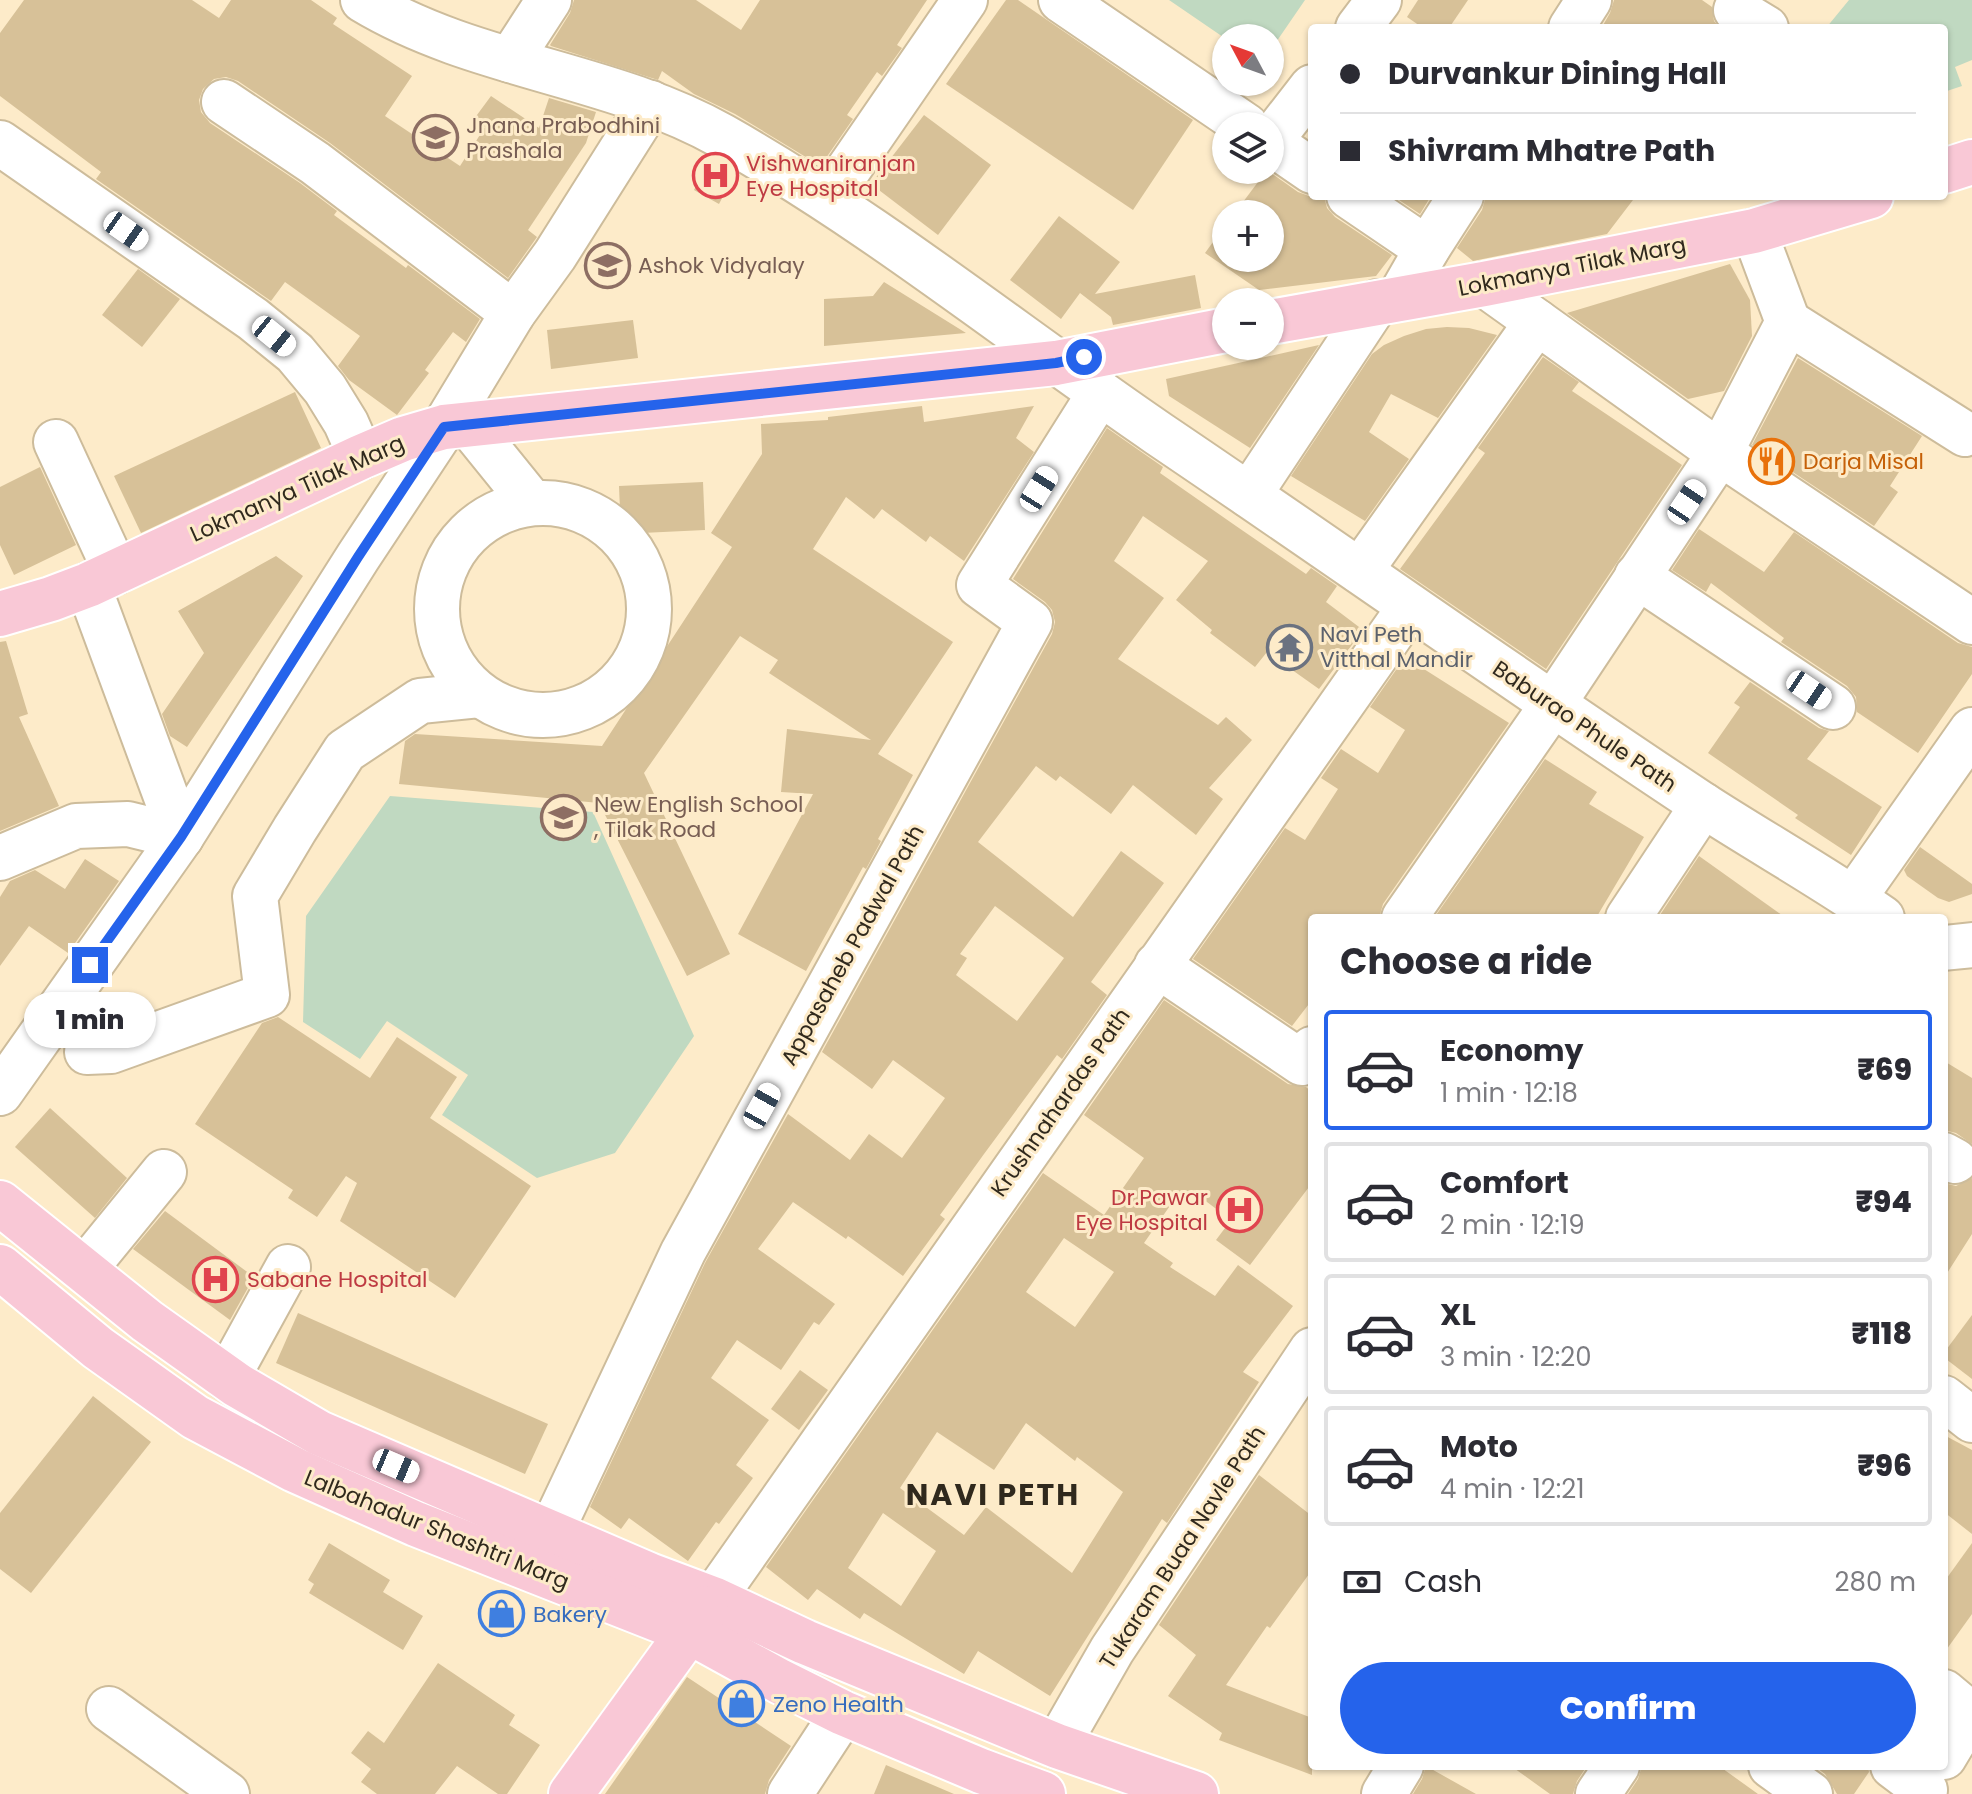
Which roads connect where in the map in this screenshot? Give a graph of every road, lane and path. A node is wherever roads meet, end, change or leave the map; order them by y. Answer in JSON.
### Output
{"nodes":[{"id":1,"x":363,"y":0,"type":"edge"},
{"id":2,"x":549,"y":0,"type":"edge"},
{"id":3,"x":965,"y":0,"type":"edge"},
{"id":4,"x":1061,"y":0,"type":"edge"},
{"id":5,"x":1379,"y":0,"type":"edge"},
{"id":6,"x":1589,"y":0,"type":"edge"},
{"id":7,"x":1361,"y":24,"type":"edge"},
{"id":8,"x":1574,"y":24,"type":"edge"},
{"id":9,"x":510,"y":60,"type":"junction"},
{"id":10,"x":1308,"y":92,"type":"edge"},
{"id":11,"x":224,"y":102,"type":"dead end"},
{"id":12,"x":651,"y":103,"type":"junction"},
{"id":13,"x":1225,"y":112,"type":"edge"},
{"id":14,"x":1284,"y":124,"type":"edge"},
{"id":15,"x":0,"y":143,"type":"edge"},
{"id":16,"x":1284,"y":152,"type":"edge"},
{"id":17,"x":1972,"y":162,"type":"edge"},
{"id":18,"x":1308,"y":168,"type":"edge"},
{"id":19,"x":1948,"y":170,"type":"edge"},
{"id":20,"x":828,"y":199,"type":"junction"},
{"id":21,"x":1355,"y":200,"type":"edge"},
{"id":22,"x":1458,"y":200,"type":"edge"},
{"id":23,"x":1858,"y":200,"type":"edge"},
{"id":24,"x":1754,"y":231,"type":"junction"},
{"id":25,"x":1427,"y":249,"type":"junction"},
{"id":26,"x":1484,"y":284,"type":"junction"},
{"id":27,"x":1388,"y":300,"type":"junction"},
{"id":28,"x":513,"y":313,"type":"junction"},
{"id":29,"x":1284,"y":319,"type":"edge"},
{"id":30,"x":1537,"y":322,"type":"junction"},
{"id":31,"x":1788,"y":322,"type":"junction"},
{"id":32,"x":1212,"y":333,"type":"edge"},
{"id":33,"x":1056,"y":363,"type":"junction"},
{"id":34,"x":1100,"y":393,"type":"junction"},
{"id":35,"x":456,"y":425,"type":"junction"},
{"id":36,"x":1965,"y":434,"type":"dead end"},
{"id":37,"x":56,"y":442,"type":"dead end"},
{"id":38,"x":1720,"y":453,"type":"junction"},
{"id":39,"x":361,"y":457,"type":"junction"},
{"id":40,"x":1249,"y":495,"type":"junction"},
{"id":41,"x":532,"y":503,"type":"junction"},
{"id":42,"x":1360,"y":571,"type":"junction"},
{"id":43,"x":1637,"y":576,"type":"junction"},
{"id":44,"x":102,"y":578,"type":"junction"},
{"id":45,"x":1410,"y":607,"type":"junction"},
{"id":46,"x":0,"y":614,"type":"edge"},
{"id":47,"x":1972,"y":622,"type":"edge"},
{"id":48,"x":479,"y":695,"type":"junction"},
{"id":49,"x":1553,"y":704,"type":"junction"},
{"id":50,"x":1833,"y":707,"type":"dead end"},
{"id":51,"x":1972,"y":730,"type":"edge"},
{"id":52,"x":1703,"y":805,"type":"junction"},
{"id":53,"x":181,"y":837,"type":"junction"},
{"id":54,"x":0,"y":858,"type":"edge"},
{"id":55,"x":1868,"y":908,"type":"edge"},
{"id":56,"x":1407,"y":914,"type":"edge"},
{"id":57,"x":1631,"y":914,"type":"edge"},
{"id":58,"x":1972,"y":945,"type":"edge"},
{"id":59,"x":1948,"y":948,"type":"edge"},
{"id":60,"x":1157,"y":965,"type":"junction"},
{"id":61,"x":87,"y":1052,"type":"dead end"},
{"id":62,"x":1308,"y":1055,"type":"edge"},
{"id":63,"x":0,"y":1093,"type":"edge"},
{"id":64,"x":164,"y":1172,"type":"dead end"},
{"id":65,"x":0,"y":1203,"type":"edge"},
{"id":66,"x":0,"y":1267,"type":"edge"},
{"id":67,"x":288,"y":1267,"type":"dead end"},
{"id":68,"x":84,"y":1270,"type":"junction"},
{"id":69,"x":1308,"y":1356,"type":"edge"},
{"id":70,"x":227,"y":1378,"type":"junction"},
{"id":71,"x":1948,"y":1401,"type":"edge"},
{"id":72,"x":1972,"y":1420,"type":"edge"},
{"id":73,"x":551,"y":1532,"type":"junction"},
{"id":74,"x":702,"y":1615,"type":"junction"},
{"id":75,"x":1965,"y":1708,"type":"edge"},
{"id":76,"x":109,"y":1709,"type":"dead end"},
{"id":77,"x":843,"y":1713,"type":"junction"},
{"id":78,"x":1948,"y":1736,"type":"edge"},
{"id":79,"x":1057,"y":1746,"type":"junction"},
{"id":80,"x":1399,"y":1770,"type":"edge"},
{"id":81,"x":1614,"y":1770,"type":"edge"},
{"id":82,"x":1777,"y":1770,"type":"edge"},
{"id":83,"x":975,"y":1782,"type":"edge"},
{"id":84,"x":227,"y":1794,"type":"edge"},
{"id":85,"x":571,"y":1794,"type":"edge"},
{"id":86,"x":790,"y":1794,"type":"edge"},
{"id":87,"x":1043,"y":1794,"type":"edge"},
{"id":88,"x":1196,"y":1794,"type":"edge"},
{"id":89,"x":1384,"y":1794,"type":"edge"},
{"id":90,"x":1598,"y":1794,"type":"edge"},
{"id":91,"x":1810,"y":1794,"type":"edge"}],
"edges":[{"from":1,"to":9,"type":"street","name":"Baburao Phule Path"},
{"from":2,"to":9,"type":"street"},
{"from":3,"to":20,"type":"street"},
{"from":4,"to":13,"type":"street"},
{"from":5,"to":7,"type":"street"},
{"from":6,"to":8,"type":"street"},
{"from":9,"to":12,"type":"street","name":"Baburao Phule Path"},
{"from":10,"to":14,"type":"street"},
{"from":11,"to":28,"type":"street"},
{"from":12,"to":20,"type":"street","name":"Baburao Phule Path"},
{"from":12,"to":28,"type":"street"},
{"from":15,"to":39,"type":"street"},
{"from":16,"to":18,"type":"street"},
{"from":17,"to":19,"type":"main road"},
{"from":20,"to":33,"type":"street","name":"Baburao Phule Path"},
{"from":21,"to":25,"type":"street"},
{"from":22,"to":25,"type":"street"},
{"from":23,"to":24,"type":"main road","name":"Lokmanya Tilak Marg"},
{"from":24,"to":26,"type":"main road","name":"Lokmanya Tilak Marg"},
{"from":24,"to":31,"type":"street"},
{"from":25,"to":27,"type":"street"},
{"from":26,"to":27,"type":"main road","name":"Lokmanya Tilak Marg"},
{"from":26,"to":30,"type":"street"},
{"from":27,"to":29,"type":"main road","name":"Lokmanya Tilak Marg"},
{"from":27,"to":40,"type":"street"},
{"from":28,"to":35,"type":"street"},
{"from":30,"to":38,"type":"street"},
{"from":30,"to":42,"type":"street"},
{"from":31,"to":36,"type":"street"},
{"from":31,"to":38,"type":"street"},
{"from":32,"to":33,"type":"main road","name":"Lokmanya Tilak Marg"},
{"from":33,"to":34,"type":"street","name":"Baburao Phule Path"},
{"from":33,"to":35,"type":"main road","name":"Lokmanya Tilak Marg"},
{"from":34,"to":40,"type":"street","name":"Baburao Phule Path"},
{"from":34,"to":73,"type":"street","name":"Appasaheb Padwal Path"},
{"from":35,"to":39,"type":"main road","name":"Lokmanya Tilak Marg"},
{"from":35,"to":41,"type":"street"},
{"from":35,"to":53,"type":"street"},
{"from":37,"to":44,"type":"street"},
{"from":38,"to":43,"type":"street"},
{"from":38,"to":47,"type":"street"},
{"from":39,"to":44,"type":"main road","name":"Lokmanya Tilak Marg"},
{"from":40,"to":42,"type":"street","name":"Baburao Phule Path"},
{"from":41,"to":48,"type":"street"},
{"from":41,"to":48,"type":"street"},
{"from":42,"to":45,"type":"street","name":"Baburao Phule Path"},
{"from":43,"to":49,"type":"street"},
{"from":43,"to":50,"type":"street"},
{"from":44,"to":46,"type":"main road","name":"Lokmanya Tilak Marg"},
{"from":44,"to":53,"type":"street"},
{"from":45,"to":49,"type":"street","name":"Baburao Phule Path"},
{"from":45,"to":60,"type":"street","name":"Krushnahardas Path"},
{"from":48,"to":61,"type":"street"},
{"from":49,"to":52,"type":"street","name":"Baburao Phule Path"},
{"from":49,"to":56,"type":"street"},
{"from":51,"to":55,"type":"street"},
{"from":52,"to":55,"type":"street","name":"Baburao Phule Path"},
{"from":52,"to":57,"type":"street"},
{"from":53,"to":54,"type":"street"},
{"from":53,"to":63,"type":"street"},
{"from":58,"to":59,"type":"street"},
{"from":60,"to":62,"type":"street"},
{"from":60,"to":74,"type":"street","name":"Krushnahardas Path"},
{"from":64,"to":68,"type":"street"},
{"from":65,"to":68,"type":"main road","name":"Lalbahadur Shashtri Marg"},
{"from":66,"to":74,"type":"main road","name":"Lalbahadur Shashtri Marg"},
{"from":67,"to":70,"type":"street"},
{"from":68,"to":70,"type":"main road","name":"Lalbahadur Shashtri Marg"},
{"from":69,"to":79,"type":"street","name":"Tukaram Buaa Navle Path"},
{"from":70,"to":73,"type":"main road","name":"Lalbahadur Shashtri Marg"},
{"from":71,"to":72,"type":"street"},
{"from":73,"to":74,"type":"main road","name":"Lalbahadur Shashtri Marg"},
{"from":74,"to":77,"type":"main road","name":"Lalbahadur Shashtri Marg"},
{"from":74,"to":79,"type":"main road","name":"Lalbahadur Shashtri Marg"},
{"from":74,"to":85,"type":"main road"},
{"from":75,"to":78,"type":"street"},
{"from":76,"to":84,"type":"street"},
{"from":77,"to":83,"type":"main road","name":"Lalbahadur Shashtri Marg"},
{"from":77,"to":86,"type":"street"},
{"from":79,"to":88,"type":"main road","name":"Lalbahadur Shashtri Marg"},
{"from":80,"to":89,"type":"street"},
{"from":81,"to":90,"type":"street"},
{"from":82,"to":91,"type":"street"},
{"from":83,"to":87,"type":"main road","name":"Lalbahadur Shashtri Marg"}]}
